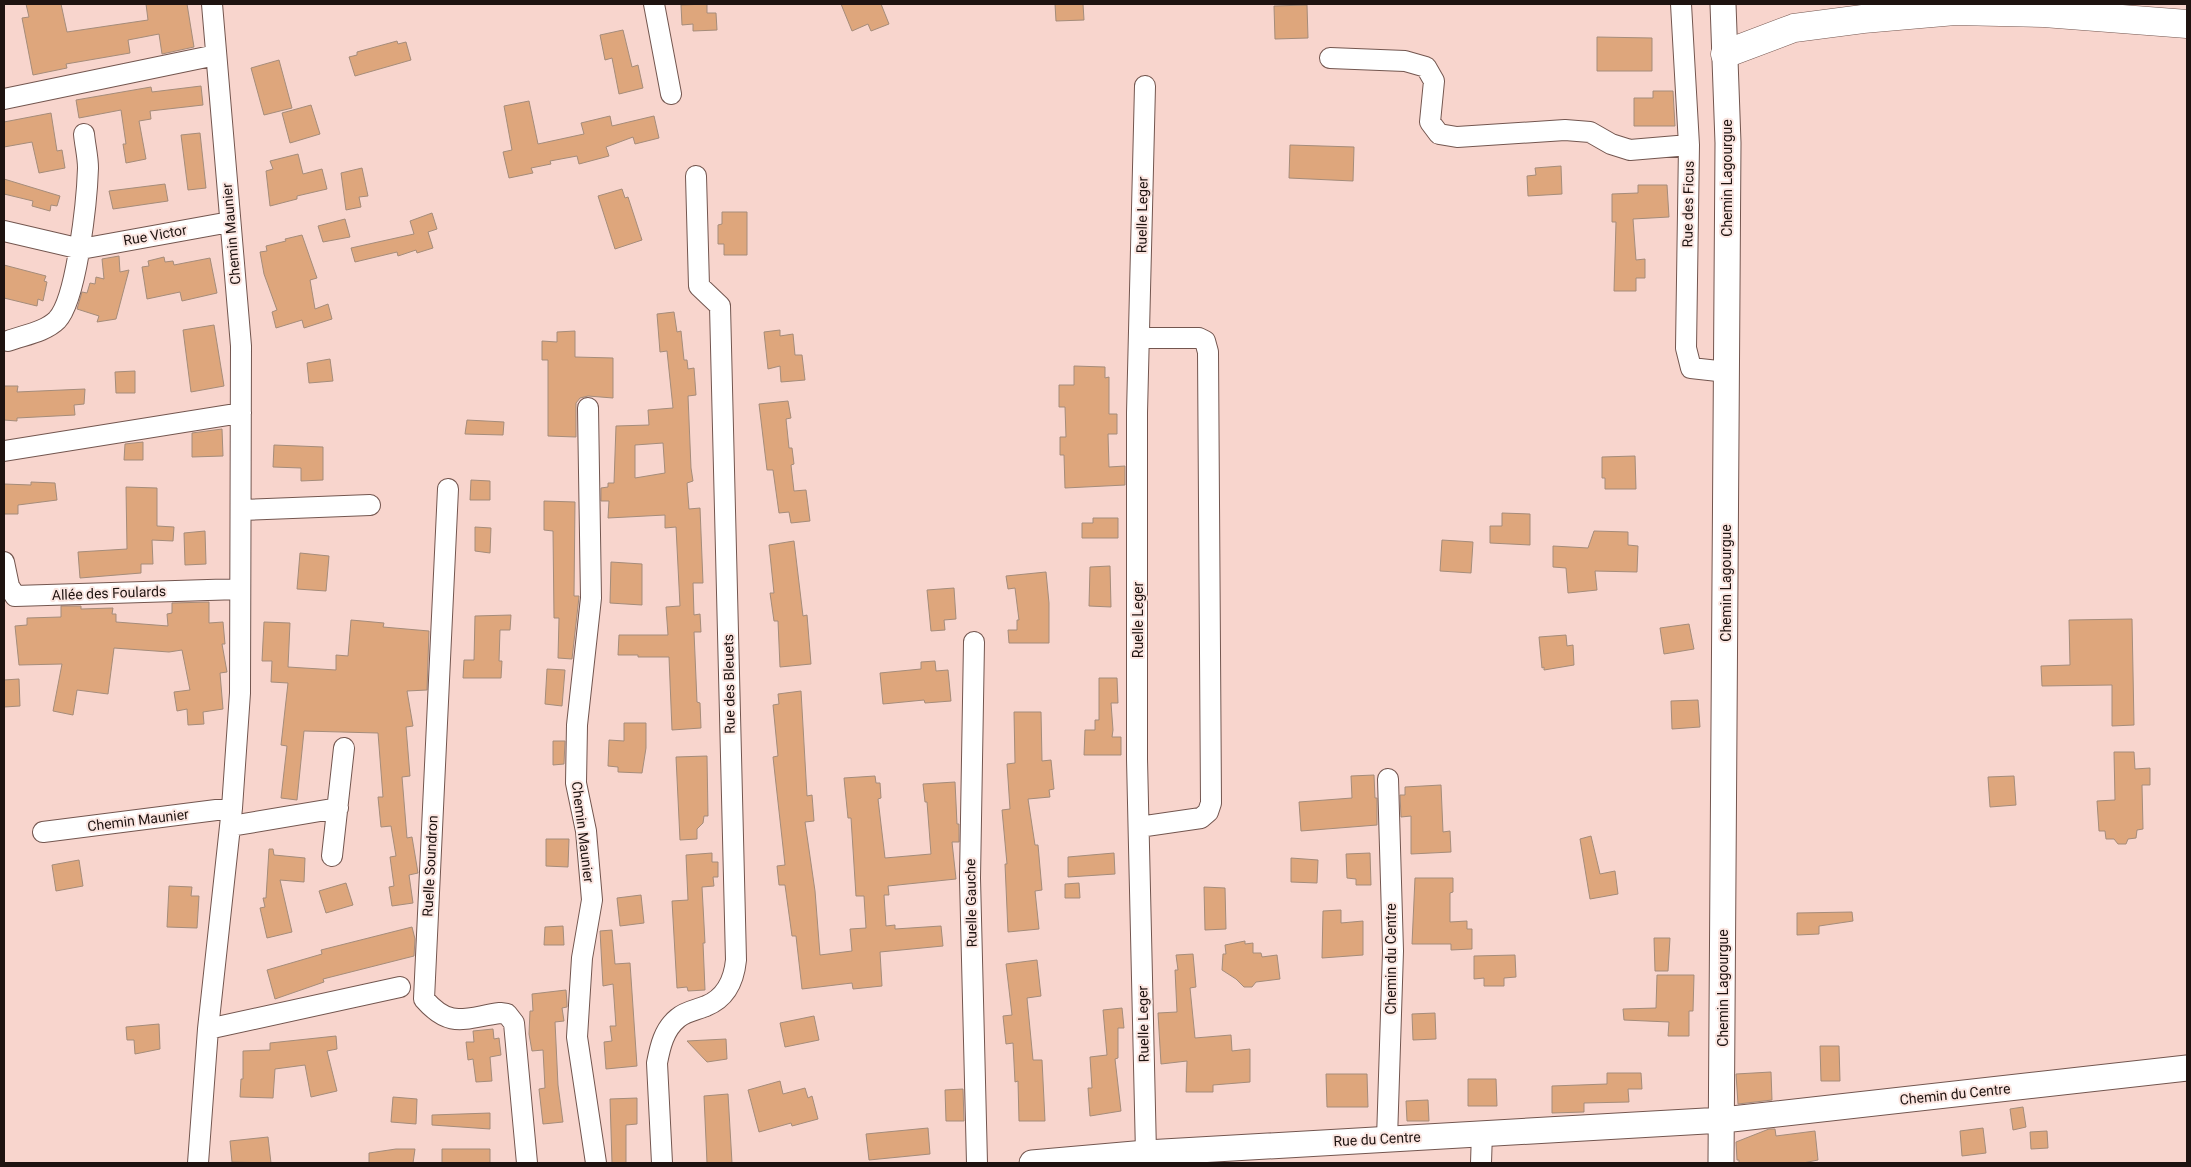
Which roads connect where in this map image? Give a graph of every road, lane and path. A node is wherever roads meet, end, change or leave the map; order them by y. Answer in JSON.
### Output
{"nodes":[{"id":1,"x":212,"y":4,"type":"edge"},
{"id":2,"x":654,"y":4,"type":"edge"},
{"id":3,"x":1681,"y":4,"type":"edge"},
{"id":4,"x":1723,"y":4,"type":"edge"},
{"id":5,"x":2180,"y":4,"type":"edge"},
{"id":6,"x":2187,"y":6,"type":"edge"},
{"id":7,"x":2187,"y":24,"type":"edge"},
{"id":8,"x":1725,"y":54,"type":"junction"},
{"id":9,"x":216,"y":55,"type":"junction"},
{"id":10,"x":1330,"y":58,"type":"dead end"},
{"id":11,"x":1145,"y":86,"type":"dead end"},
{"id":12,"x":671,"y":94,"type":"dead end"},
{"id":13,"x":4,"y":99,"type":"edge"},
{"id":14,"x":84,"y":134,"type":"dead end"},
{"id":15,"x":1689,"y":145,"type":"junction"},
{"id":16,"x":696,"y":176,"type":"dead end"},
{"id":17,"x":230,"y":222,"type":"junction"},
{"id":18,"x":4,"y":231,"type":"edge"},
{"id":19,"x":81,"y":249,"type":"junction"},
{"id":20,"x":1139,"y":338,"type":"junction"},
{"id":21,"x":8,"y":341,"type":"dead end"},
{"id":22,"x":1727,"y":372,"type":"junction"},
{"id":23,"x":588,"y":408,"type":"dead end"},
{"id":24,"x":241,"y":413,"type":"junction"},
{"id":25,"x":4,"y":451,"type":"edge"},
{"id":26,"x":448,"y":489,"type":"dead end"},
{"id":27,"x":370,"y":505,"type":"dead end"},
{"id":28,"x":240,"y":510,"type":"junction"},
{"id":29,"x":4,"y":562,"type":"edge"},
{"id":30,"x":240,"y":589,"type":"junction"},
{"id":31,"x":974,"y":642,"type":"dead end"},
{"id":32,"x":344,"y":748,"type":"dead end"},
{"id":33,"x":1388,"y":779,"type":"dead end"},
{"id":34,"x":338,"y":808,"type":"junction"},
{"id":35,"x":232,"y":817,"type":"junction"},
{"id":36,"x":1138,"y":827,"type":"junction"},
{"id":37,"x":43,"y":832,"type":"dead end"},
{"id":38,"x":332,"y":856,"type":"dead end"},
{"id":39,"x":400,"y":987,"type":"dead end"},
{"id":40,"x":208,"y":1029,"type":"junction"},
{"id":41,"x":2187,"y":1068,"type":"edge"},
{"id":42,"x":1723,"y":1120,"type":"junction"},
{"id":43,"x":1482,"y":1132,"type":"junction"},
{"id":44,"x":1387,"y":1139,"type":"junction"},
{"id":45,"x":1155,"y":1156,"type":"edge"},
{"id":46,"x":198,"y":1163,"type":"edge"},
{"id":47,"x":527,"y":1163,"type":"edge"},
{"id":48,"x":596,"y":1163,"type":"edge"},
{"id":49,"x":662,"y":1163,"type":"edge"},
{"id":50,"x":977,"y":1163,"type":"edge"},
{"id":51,"x":1032,"y":1163,"type":"edge"},
{"id":52,"x":1481,"y":1163,"type":"edge"},
{"id":53,"x":1721,"y":1163,"type":"edge"}],
"edges":[{"from":1,"to":9,"type":"street","name":"Chemin Maunier"},
{"from":2,"to":12,"type":"street"},
{"from":3,"to":15,"type":"street","name":"Rue des Ficus"},
{"from":4,"to":8,"type":"street","name":"Chemin Lagourgue"},
{"from":5,"to":6,"type":"highway"},
{"from":7,"to":8,"type":"highway"},
{"from":8,"to":22,"type":"street","name":"Chemin Lagourgue"},
{"from":9,"to":13,"type":"street"},
{"from":9,"to":17,"type":"street","name":"Chemin Maunier"},
{"from":10,"to":15,"type":"street"},
{"from":11,"to":20,"type":"street","name":"Ruelle Leger"},
{"from":14,"to":19,"type":"street"},
{"from":15,"to":22,"type":"street","name":"Rue des Ficus"},
{"from":16,"to":49,"type":"street","name":"Rue des Bleuets"},
{"from":17,"to":19,"type":"street","name":"Rue Victor"},
{"from":17,"to":24,"type":"street","name":"Chemin Maunier"},
{"from":18,"to":19,"type":"street","name":"Rue Victor"},
{"from":19,"to":21,"type":"street"},
{"from":20,"to":36,"type":"street","name":"Ruelle Leger"},
{"from":20,"to":36,"type":"street"},
{"from":22,"to":42,"type":"street","name":"Chemin Lagourgue"},
{"from":23,"to":48,"type":"street","name":"Chemin Maunier"},
{"from":24,"to":25,"type":"street"},
{"from":24,"to":28,"type":"street","name":"Chemin Maunier"},
{"from":26,"to":47,"type":"street","name":"Ruelle Soundron"},
{"from":27,"to":28,"type":"street"},
{"from":28,"to":30,"type":"street","name":"Chemin Maunier"},
{"from":29,"to":30,"type":"street","name":"Allée des Foulards"},
{"from":30,"to":35,"type":"street","name":"Chemin Maunier"},
{"from":31,"to":50,"type":"street","name":"Ruelle Gauche"},
{"from":32,"to":34,"type":"street"},
{"from":33,"to":44,"type":"street","name":"Chemin du Centre"},
{"from":34,"to":35,"type":"street","name":"Chemin Maunier"},
{"from":34,"to":38,"type":"street"},
{"from":35,"to":37,"type":"street","name":"Chemin Maunier"},
{"from":35,"to":40,"type":"street","name":"Chemin Maunier"},
{"from":36,"to":45,"type":"street","name":"Ruelle Leger"},
{"from":39,"to":40,"type":"street"},
{"from":40,"to":46,"type":"street","name":"Chemin Maunier"},
{"from":41,"to":42,"type":"street","name":"Chemin du Centre"},
{"from":42,"to":43,"type":"street","name":"Rue du Centre"},
{"from":42,"to":53,"type":"street","name":"Chemin Lagourgue"},
{"from":43,"to":44,"type":"street","name":"Rue du Centre"},
{"from":43,"to":52,"type":"street"},
{"from":44,"to":45,"type":"street","name":"Rue du Centre"},
{"from":45,"to":51,"type":"street","name":"Rue du Centre"}]}
